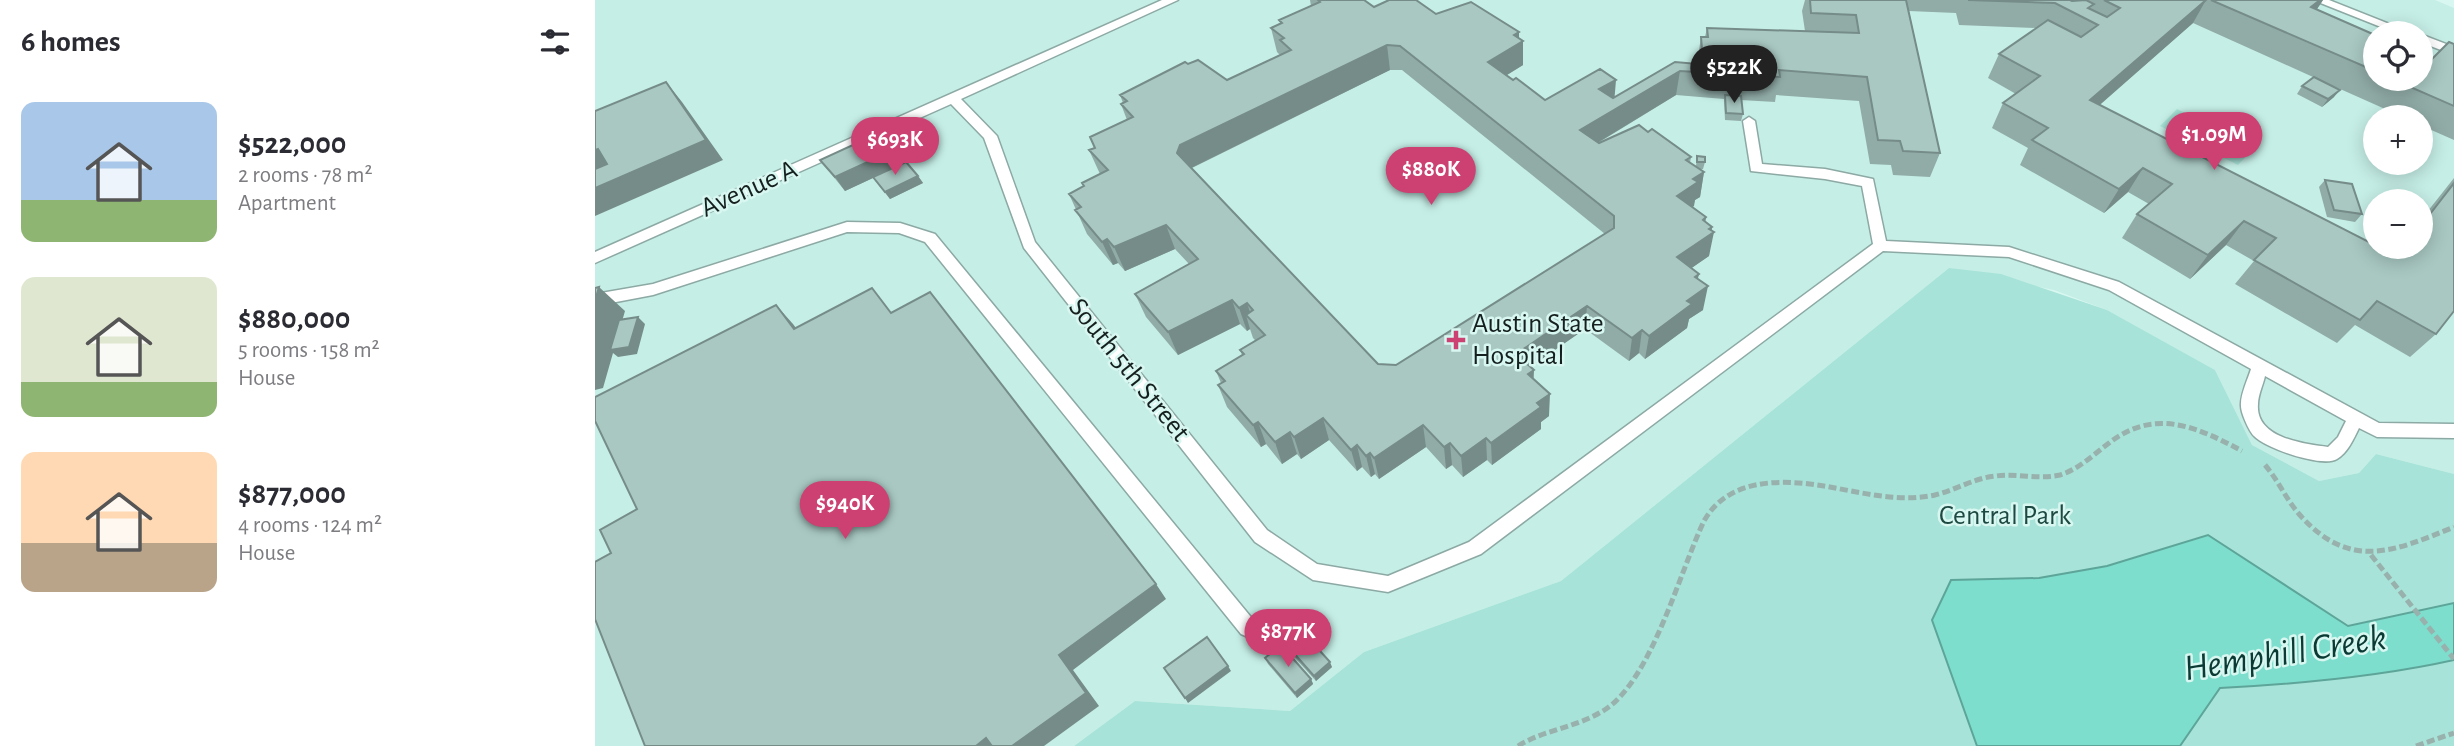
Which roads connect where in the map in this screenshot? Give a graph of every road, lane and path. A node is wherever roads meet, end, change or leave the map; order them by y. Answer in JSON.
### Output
{"nodes":[{"id":1,"x":1172,"y":0,"type":"edge"},
{"id":2,"x":2319,"y":0,"type":"edge"},
{"id":3,"x":2374,"y":21,"type":"edge"},
{"id":4,"x":2433,"y":43,"type":"edge"},
{"id":5,"x":2454,"y":51,"type":"edge"},
{"id":6,"x":953,"y":98,"type":"junction"},
{"id":7,"x":1749,"y":121,"type":"dead end"},
{"id":8,"x":1880,"y":246,"type":"junction"},
{"id":9,"x":595,"y":258,"type":"edge"},
{"id":10,"x":595,"y":300,"type":"edge"},
{"id":11,"x":2260,"y":366,"type":"junction"},
{"id":12,"x":2356,"y":418,"type":"junction"},
{"id":13,"x":2454,"y":431,"type":"edge"},
{"id":14,"x":2454,"y":527,"type":"edge"},
{"id":15,"x":2371,"y":555,"type":"junction"},
{"id":16,"x":1248,"y":628,"type":"dead end"},
{"id":17,"x":2454,"y":659,"type":"edge"},
{"id":18,"x":2454,"y":733,"type":"edge"},
{"id":19,"x":1518,"y":746,"type":"edge"},
{"id":20,"x":2416,"y":746,"type":"edge"}],
"edges":[{"from":1,"to":6,"type":"lane","name":"Avenue A"},
{"from":2,"to":3,"type":"lane"},
{"from":4,"to":5,"type":"lane"},
{"from":6,"to":8,"type":"lane","name":"South 5th Street"},
{"from":6,"to":9,"type":"lane","name":"Avenue A"},
{"from":7,"to":8,"type":"lane"},
{"from":8,"to":11,"type":"lane"},
{"from":10,"to":16,"type":"lane"},
{"from":11,"to":12,"type":"lane"},
{"from":11,"to":12,"type":"lane"},
{"from":12,"to":13,"type":"lane"},
{"from":14,"to":15,"type":"path"},
{"from":15,"to":17,"type":"path"},
{"from":15,"to":19,"type":"path"},
{"from":18,"to":20,"type":"path"}]}
